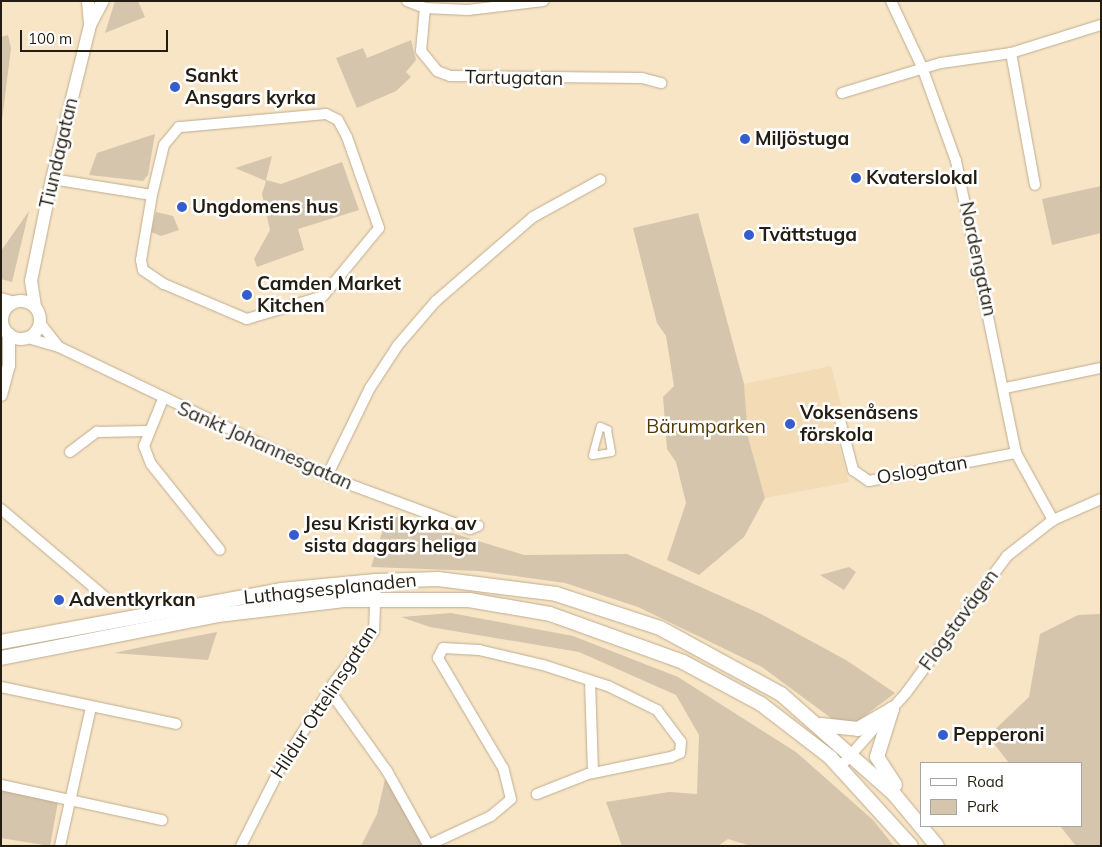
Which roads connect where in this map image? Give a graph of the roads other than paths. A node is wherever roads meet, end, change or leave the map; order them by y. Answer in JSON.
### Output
{"nodes":[{"id":1,"x":88,"y":1,"type":"edge"},
{"id":2,"x":103,"y":1,"type":"edge"},
{"id":3,"x":407,"y":1,"type":"edge"},
{"id":4,"x":543,"y":1,"type":"edge"},
{"id":5,"x":891,"y":1,"type":"edge"},
{"id":6,"x":425,"y":8,"type":"junction"},
{"id":7,"x":90,"y":25,"type":"junction"},
{"id":8,"x":1101,"y":25,"type":"edge"},
{"id":9,"x":1011,"y":53,"type":"junction"},
{"id":10,"x":922,"y":68,"type":"junction"},
{"id":11,"x":661,"y":83,"type":"dead end"},
{"id":12,"x":842,"y":93,"type":"dead end"},
{"id":13,"x":52,"y":179,"type":"junction"},
{"id":14,"x":600,"y":180,"type":"dead end"},
{"id":15,"x":1035,"y":185,"type":"dead end"},
{"id":16,"x":152,"y":195,"type":"junction"},
{"id":17,"x":31,"y":281,"type":"junction"},
{"id":18,"x":1,"y":298,"type":"edge"},
{"id":19,"x":15,"y":302,"type":"junction"},
{"id":20,"x":35,"y":306,"type":"junction"},
{"id":21,"x":2,"y":314,"type":"edge"},
{"id":22,"x":40,"y":323,"type":"junction"},
{"id":23,"x":9,"y":334,"type":"junction"},
{"id":24,"x":27,"y":338,"type":"junction"},
{"id":25,"x":59,"y":347,"type":"junction"},
{"id":26,"x":8,"y":366,"type":"junction"},
{"id":27,"x":1101,"y":368,"type":"edge"},
{"id":28,"x":1005,"y":388,"type":"junction"},
{"id":29,"x":1,"y":395,"type":"edge"},
{"id":30,"x":162,"y":399,"type":"junction"},
{"id":31,"x":840,"y":420,"type":"dead end"},
{"id":32,"x":148,"y":432,"type":"junction"},
{"id":33,"x":70,"y":452,"type":"dead end"},
{"id":34,"x":1016,"y":453,"type":"junction"},
{"id":35,"x":327,"y":476,"type":"junction"},
{"id":36,"x":1101,"y":499,"type":"edge"},
{"id":37,"x":1,"y":509,"type":"edge"},
{"id":38,"x":1053,"y":520,"type":"junction"},
{"id":39,"x":478,"y":526,"type":"dead end"},
{"id":40,"x":220,"y":550,"type":"dead end"},
{"id":41,"x":376,"y":580,"type":"junction"},
{"id":42,"x":105,"y":597,"type":"dead end"},
{"id":43,"x":377,"y":598,"type":"junction"},
{"id":44,"x":38,"y":634,"type":"junction"},
{"id":45,"x":1,"y":635,"type":"edge"},
{"id":46,"x":1,"y":642,"type":"edge"},
{"id":47,"x":1,"y":658,"type":"edge"},
{"id":48,"x":590,"y":681,"type":"junction"},
{"id":49,"x":1,"y":687,"type":"edge"},
{"id":50,"x":330,"y":690,"type":"junction"},
{"id":51,"x":91,"y":707,"type":"junction"},
{"id":52,"x":892,"y":709,"type":"junction"},
{"id":53,"x":176,"y":724,"type":"dead end"},
{"id":54,"x":818,"y":724,"type":"junction"},
{"id":55,"x":852,"y":754,"type":"junction"},
{"id":56,"x":839,"y":768,"type":"junction"},
{"id":57,"x":593,"y":774,"type":"junction"},
{"id":58,"x":1,"y":785,"type":"edge"},
{"id":59,"x":537,"y":794,"type":"dead end"},
{"id":60,"x":70,"y":800,"type":"junction"},
{"id":61,"x":920,"y":815,"type":"edge"},
{"id":62,"x":162,"y":820,"type":"dead end"},
{"id":63,"x":920,"y":825,"type":"edge"},
{"id":64,"x":921,"y":827,"type":"edge"},
{"id":65,"x":929,"y":827,"type":"edge"},
{"id":66,"x":60,"y":846,"type":"edge"},
{"id":67,"x":241,"y":846,"type":"edge"},
{"id":68,"x":429,"y":846,"type":"edge"},
{"id":69,"x":911,"y":846,"type":"edge"},
{"id":70,"x":937,"y":846,"type":"edge"},
{"id":71,"x":942,"y":846,"type":"edge"}],
"edges":[{"from":1,"to":7,"type":"street","name":"Tiundagatan"},
{"from":2,"to":7,"type":"street","name":"Tiundagatan"},
{"from":3,"to":6,"type":"street"},
{"from":4,"to":6,"type":"street"},
{"from":5,"to":10,"type":"street","name":"Nordengatan"},
{"from":6,"to":11,"type":"street","name":"Tartugatan"},
{"from":7,"to":13,"type":"street","name":"Tiundagatan"},
{"from":8,"to":9,"type":"street"},
{"from":9,"to":10,"type":"street"},
{"from":9,"to":15,"type":"street"},
{"from":10,"to":12,"type":"street"},
{"from":10,"to":28,"type":"street","name":"Nordengatan"},
{"from":13,"to":16,"type":"street"},
{"from":13,"to":17,"type":"street","name":"Tiundagatan"},
{"from":14,"to":35,"type":"street"},
{"from":16,"to":16,"type":"street"},
{"from":17,"to":19,"type":"street","name":"Tiundagatan"},
{"from":17,"to":20,"type":"street","name":"Tiundagatan"},
{"from":18,"to":19,"type":"street"},
{"from":19,"to":20,"type":"street"},
{"from":19,"to":21,"type":"street"},
{"from":20,"to":22,"type":"street"},
{"from":21,"to":23,"type":"street"},
{"from":22,"to":24,"type":"street"},
{"from":22,"to":25,"type":"street","name":"Sankt Johannesgatan"},
{"from":23,"to":24,"type":"street"},
{"from":23,"to":26,"type":"street"},
{"from":24,"to":25,"type":"street","name":"Sankt Johannesgatan"},
{"from":24,"to":26,"type":"street"},
{"from":25,"to":30,"type":"street","name":"Sankt Johannesgatan"},
{"from":26,"to":29,"type":"street"},
{"from":27,"to":28,"type":"street"},
{"from":28,"to":34,"type":"street","name":"Nordengatan"},
{"from":30,"to":32,"type":"street"},
{"from":30,"to":35,"type":"street","name":"Sankt Johannesgatan"},
{"from":31,"to":34,"type":"street","name":"Oslogatan"},
{"from":32,"to":33,"type":"street"},
{"from":32,"to":40,"type":"street"},
{"from":34,"to":38,"type":"street","name":"Nordengatan"},
{"from":35,"to":39,"type":"street","name":"Sankt Johannesgatan"},
{"from":36,"to":38,"type":"street","name":"Flogstavägen"},
{"from":37,"to":42,"type":"street"},
{"from":38,"to":52,"type":"street","name":"Flogstavägen"},
{"from":41,"to":43,"type":"street","name":"Hildur Ottelinsgatan"},
{"from":41,"to":44,"type":"main road","name":"Luthagsesplanaden"},
{"from":41,"to":54,"type":"main road","name":"Luthagsesplanaden"},
{"from":43,"to":47,"type":"main road","name":"Luthagsesplanaden"},
{"from":43,"to":50,"type":"street","name":"Hildur Ottelinsgatan"},
{"from":43,"to":56,"type":"main road","name":"Luthagsesplanaden"},
{"from":44,"to":45,"type":"street"},
{"from":44,"to":46,"type":"main road","name":"Luthagsesplanaden"},
{"from":48,"to":57,"type":"street"},
{"from":48,"to":57,"type":"street"},
{"from":48,"to":68,"type":"street"},
{"from":49,"to":51,"type":"street"},
{"from":50,"to":67,"type":"street","name":"Hildur Ottelinsgatan"},
{"from":50,"to":68,"type":"street"},
{"from":51,"to":53,"type":"street"},
{"from":51,"to":60,"type":"street"},
{"from":52,"to":54,"type":"main road"},
{"from":52,"to":55,"type":"street","name":"Flogstavägen"},
{"from":52,"to":61,"type":"main road"},
{"from":54,"to":55,"type":"main road","name":"Luthagsesplanaden"},
{"from":55,"to":56,"type":"street","name":"Flogstavägen"},
{"from":55,"to":63,"type":"main road","name":"Luthagsesplanaden"},
{"from":56,"to":69,"type":"main road","name":"Luthagsesplanaden"},
{"from":57,"to":59,"type":"street"},
{"from":58,"to":60,"type":"street"},
{"from":60,"to":62,"type":"street"},
{"from":60,"to":66,"type":"street"},
{"from":64,"to":70,"type":"main road","name":"Luthagsesplanaden"},
{"from":65,"to":71,"type":"main road"}]}
